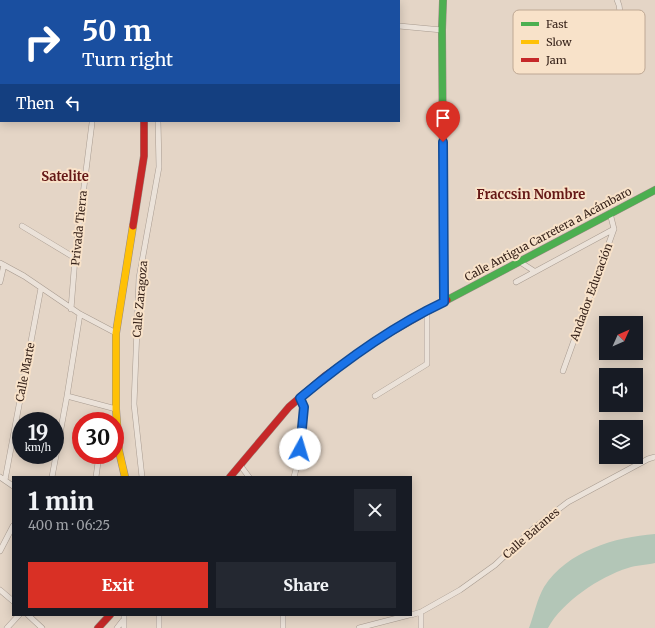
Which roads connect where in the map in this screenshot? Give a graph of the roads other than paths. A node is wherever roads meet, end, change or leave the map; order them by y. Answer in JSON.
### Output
{"nodes":[{"id":1,"x":443,"y":0,"type":"edge"},
{"id":2,"x":618,"y":0,"type":"edge"},
{"id":3,"x":620,"y":10,"type":"edge"},
{"id":4,"x":400,"y":26,"type":"edge"},
{"id":5,"x":442,"y":30,"type":"junction"},
{"id":6,"x":144,"y":122,"type":"edge"},
{"id":7,"x":158,"y":122,"type":"edge"},
{"id":8,"x":92,"y":123,"type":"dead end"},
{"id":9,"x":655,"y":190,"type":"edge"},
{"id":10,"x":610,"y":213,"type":"junction"},
{"id":11,"x":22,"y":226,"type":"dead end"},
{"id":12,"x":614,"y":229,"type":"junction"},
{"id":13,"x":75,"y":258,"type":"junction"},
{"id":14,"x":520,"y":262,"type":"junction"},
{"id":15,"x":2,"y":264,"type":"edge"},
{"id":16,"x":534,"y":271,"type":"junction"},
{"id":17,"x":0,"y":282,"type":"edge"},
{"id":18,"x":516,"y":282,"type":"dead end"},
{"id":19,"x":41,"y":288,"type":"junction"},
{"id":20,"x":444,"y":302,"type":"junction"},
{"id":21,"x":71,"y":309,"type":"junction"},
{"id":22,"x":427,"y":310,"type":"junction"},
{"id":23,"x":80,"y":314,"type":"junction"},
{"id":24,"x":116,"y":333,"type":"junction"},
{"id":25,"x":563,"y":371,"type":"dead end"},
{"id":26,"x":67,"y":396,"type":"junction"},
{"id":27,"x":375,"y":396,"type":"dead end"},
{"id":28,"x":300,"y":398,"type":"junction"},
{"id":29,"x":116,"y":409,"type":"junction"},
{"id":30,"x":116,"y":412,"type":"edge"},
{"id":31,"x":655,"y":457,"type":"edge"},
{"id":32,"x":98,"y":464,"type":"edge"},
{"id":33,"x":122,"y":464,"type":"edge"},
{"id":34,"x":240,"y":465,"type":"junction"},
{"id":35,"x":52,"y":476,"type":"edge"},
{"id":36,"x":96,"y":476,"type":"edge"},
{"id":37,"x":125,"y":476,"type":"edge"},
{"id":38,"x":142,"y":476,"type":"edge"},
{"id":39,"x":231,"y":476,"type":"edge"},
{"id":40,"x":248,"y":476,"type":"edge"},
{"id":41,"x":294,"y":476,"type":"edge"},
{"id":42,"x":2,"y":478,"type":"edge"},
{"id":43,"x":12,"y":485,"type":"edge"},
{"id":44,"x":12,"y":528,"type":"edge"},
{"id":45,"x":0,"y":551,"type":"edge"},
{"id":46,"x":0,"y":590,"type":"edge"},
{"id":47,"x":12,"y":600,"type":"edge"},
{"id":48,"x":422,"y":612,"type":"junction"},
{"id":49,"x":412,"y":614,"type":"edge"},
{"id":50,"x":18,"y":616,"type":"edge"},
{"id":51,"x":29,"y":616,"type":"edge"},
{"id":52,"x":109,"y":616,"type":"edge"},
{"id":53,"x":159,"y":616,"type":"edge"},
{"id":54,"x":283,"y":616,"type":"edge"},
{"id":55,"x":406,"y":616,"type":"edge"},
{"id":56,"x":124,"y":617,"type":"edge"},
{"id":57,"x":7,"y":628,"type":"edge"},
{"id":58,"x":42,"y":628,"type":"edge"},
{"id":59,"x":98,"y":628,"type":"edge"},
{"id":60,"x":118,"y":628,"type":"edge"},
{"id":61,"x":124,"y":628,"type":"edge"},
{"id":62,"x":159,"y":628,"type":"edge"},
{"id":63,"x":283,"y":628,"type":"edge"},
{"id":64,"x":359,"y":628,"type":"edge"},
{"id":65,"x":421,"y":628,"type":"edge"}],
"edges":[{"from":1,"to":5,"type":"street"},
{"from":2,"to":3,"type":"street"},
{"from":4,"to":5,"type":"street"},
{"from":5,"to":20,"type":"street"},
{"from":6,"to":24,"type":"street"},
{"from":7,"to":38,"type":"street","name":"Calle Zaragoza"},
{"from":8,"to":13,"type":"street","name":"Privada Tierra"},
{"from":9,"to":10,"type":"street","name":"Calle Antigua Carretera a Acámbaro"},
{"from":10,"to":12,"type":"street","name":"Andador Educación"},
{"from":10,"to":14,"type":"street","name":"Calle Antigua Carretera a Acámbaro"},
{"from":11,"to":13,"type":"street"},
{"from":12,"to":16,"type":"street"},
{"from":12,"to":25,"type":"street","name":"Andador Educación"},
{"from":13,"to":21,"type":"street","name":"Privada Tierra"},
{"from":14,"to":16,"type":"street"},
{"from":14,"to":20,"type":"street","name":"Calle Antigua Carretera a Acámbaro"},
{"from":15,"to":17,"type":"street"},
{"from":15,"to":19,"type":"street"},
{"from":16,"to":18,"type":"street"},
{"from":19,"to":21,"type":"street"},
{"from":19,"to":42,"type":"street","name":"Calle Marte"},
{"from":20,"to":22,"type":"street","name":"Calle Antigua Carretera a Acámbaro"},
{"from":21,"to":23,"type":"street"},
{"from":22,"to":27,"type":"street"},
{"from":22,"to":28,"type":"street","name":"Calle Antigua Carretera a Acámbaro"},
{"from":23,"to":24,"type":"street"},
{"from":23,"to":26,"type":"street"},
{"from":24,"to":29,"type":"street"},
{"from":26,"to":29,"type":"street"},
{"from":26,"to":35,"type":"street"},
{"from":28,"to":34,"type":"street","name":"Calle Antigua Carretera a Acámbaro"},
{"from":28,"to":41,"type":"street"},
{"from":29,"to":30,"type":"street"},
{"from":31,"to":48,"type":"street","name":"Calle Batanes"},
{"from":32,"to":36,"type":"street"},
{"from":33,"to":37,"type":"street"},
{"from":34,"to":39,"type":"street","name":"Calle Antigua Carretera a Acámbaro"},
{"from":34,"to":40,"type":"street"},
{"from":42,"to":43,"type":"street"},
{"from":44,"to":45,"type":"street"},
{"from":46,"to":47,"type":"street"},
{"from":48,"to":49,"type":"street","name":"Calle Batanes"},
{"from":48,"to":65,"type":"street"},
{"from":50,"to":57,"type":"street"},
{"from":51,"to":58,"type":"street"},
{"from":52,"to":59,"type":"street"},
{"from":53,"to":62,"type":"street"},
{"from":54,"to":63,"type":"street"},
{"from":55,"to":64,"type":"street","name":"Calle Batanes"},
{"from":56,"to":60,"type":"street"},
{"from":56,"to":61,"type":"street"}]}
